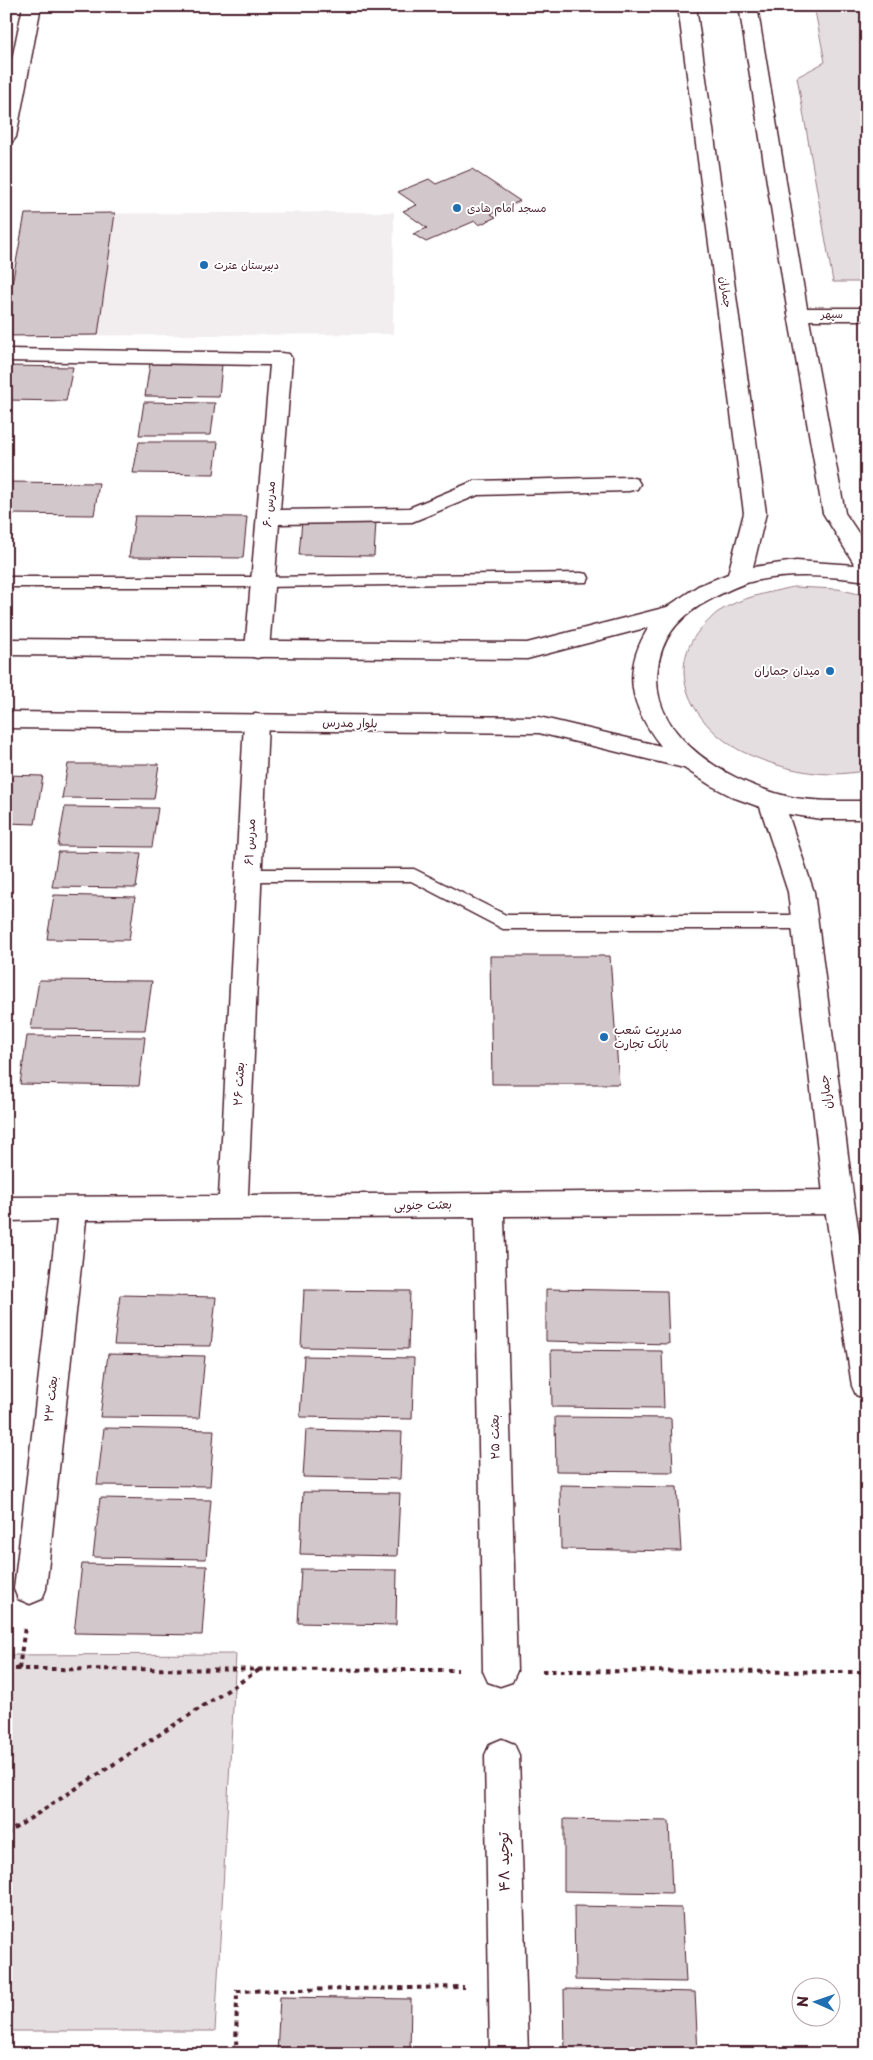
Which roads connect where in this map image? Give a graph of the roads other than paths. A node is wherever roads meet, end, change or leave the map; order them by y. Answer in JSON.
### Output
{"nodes":[{"id":1,"x":32,"y":6,"type":"edge"},
{"id":2,"x":687,"y":6,"type":"edge"},
{"id":3,"x":748,"y":6,"type":"edge"},
{"id":4,"x":6,"y":137,"type":"edge"},
{"id":5,"x":798,"y":314,"type":"junction"},
{"id":6,"x":867,"y":314,"type":"edge"},
{"id":7,"x":6,"y":355,"type":"edge"},
{"id":8,"x":629,"y":484,"type":"dead end"},
{"id":9,"x":268,"y":517,"type":"junction"},
{"id":10,"x":867,"y":565,"type":"edge"},
{"id":11,"x":867,"y":574,"type":"edge"},
{"id":12,"x":739,"y":577,"type":"junction"},
{"id":13,"x":581,"y":578,"type":"dead end"},
{"id":14,"x":6,"y":582,"type":"edge"},
{"id":15,"x":263,"y":582,"type":"junction"},
{"id":16,"x":672,"y":614,"type":"junction"},
{"id":17,"x":6,"y":647,"type":"edge"},
{"id":18,"x":258,"y":650,"type":"junction"},
{"id":19,"x":6,"y":720,"type":"edge"},
{"id":20,"x":256,"y":722,"type":"junction"},
{"id":21,"x":690,"y":761,"type":"junction"},
{"id":22,"x":771,"y":801,"type":"junction"},
{"id":23,"x":867,"y":810,"type":"edge"},
{"id":24,"x":248,"y":875,"type":"junction"},
{"id":25,"x":806,"y":922,"type":"junction"},
{"id":26,"x":244,"y":961,"type":"joint"},
{"id":27,"x":839,"y":1202,"type":"junction"},
{"id":28,"x":489,"y":1204,"type":"junction"},
{"id":29,"x":233,"y":1207,"type":"junction"},
{"id":30,"x":72,"y":1208,"type":"junction"},
{"id":31,"x":6,"y":1209,"type":"edge"},
{"id":32,"x":867,"y":1386,"type":"edge"},
{"id":33,"x":30,"y":1590,"type":"dead end"},
{"id":34,"x":500,"y":1670,"type":"road end"},
{"id":35,"x":502,"y":1755,"type":"dead end"},
{"id":36,"x":509,"y":2054,"type":"edge"}],
"edges":[{"from":1,"to":4,"type":"street"},
{"from":2,"to":12,"type":"street","name":"جماران"},
{"from":3,"to":5,"type":"street"},
{"from":5,"to":6,"type":"street","name":"سپهر"},
{"from":5,"to":10,"type":"street"},
{"from":7,"to":9,"type":"street","name":"مدرس ۶۰"},
{"from":8,"to":9,"type":"street"},
{"from":9,"to":15,"type":"street","name":"مدرس ۶۰"},
{"from":11,"to":12,"type":"street"},
{"from":12,"to":16,"type":"street"},
{"from":13,"to":15,"type":"lane"},
{"from":14,"to":15,"type":"lane"},
{"from":15,"to":18,"type":"street","name":"مدرس ۶۰"},
{"from":16,"to":18,"type":"street"},
{"from":16,"to":21,"type":"street"},
{"from":17,"to":18,"type":"street"},
{"from":19,"to":20,"type":"street","name":"بلوار مدرس"},
{"from":20,"to":21,"type":"street","name":"بلوار مدرس"},
{"from":20,"to":24,"type":"street","name":"مدرس ۶۱"},
{"from":21,"to":22,"type":"street"},
{"from":22,"to":23,"type":"street"},
{"from":22,"to":25,"type":"street","name":"جماران"},
{"from":24,"to":25,"type":"lane"},
{"from":24,"to":26,"type":"street","name":"مدرس ۶۱"},
{"from":25,"to":27,"type":"street","name":"جماران"},
{"from":26,"to":29,"type":"street","name":"بعثت ۲۶"},
{"from":27,"to":28,"type":"street","name":"بعثت جنوبی"},
{"from":27,"to":32,"type":"street","name":"جماران"},
{"from":28,"to":29,"type":"street","name":"بعثت جنوبی"},
{"from":28,"to":34,"type":"street","name":"بعثت ۲۵"},
{"from":29,"to":30,"type":"street","name":"بعثت جنوبی"},
{"from":30,"to":31,"type":"street","name":"بعثت جنوبی"},
{"from":30,"to":33,"type":"street","name":"بعثت ۲۳"},
{"from":35,"to":36,"type":"street","name":"توحید ۴۸"}]}
